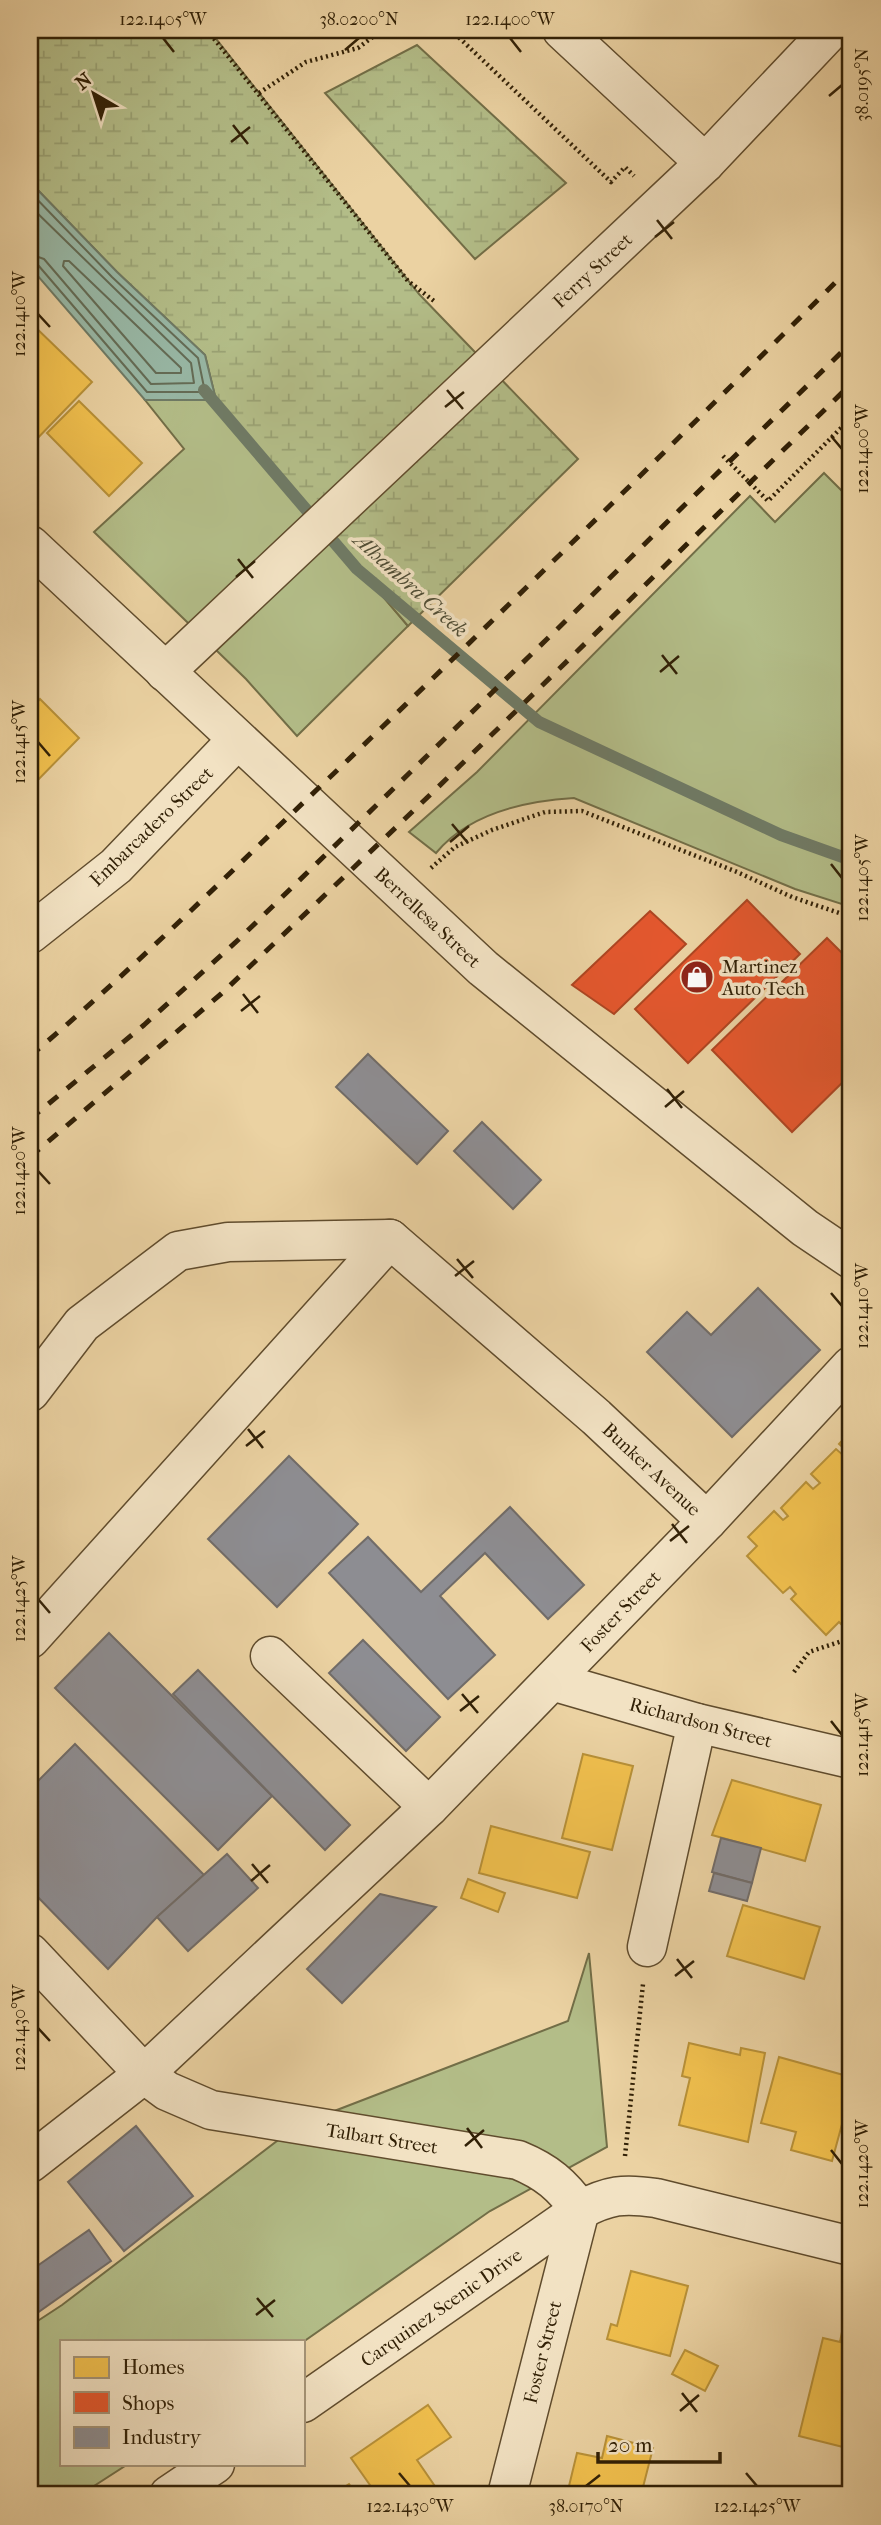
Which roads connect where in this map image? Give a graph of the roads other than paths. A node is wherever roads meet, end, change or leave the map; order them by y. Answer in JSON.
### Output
{"nodes":[{"id":1,"x":562,"y":30,"type":"edge"},
{"id":2,"x":831,"y":30,"type":"edge"},
{"id":3,"x":705,"y":163,"type":"junction"},
{"id":4,"x":30,"y":545,"type":"edge"},
{"id":5,"x":165,"y":672,"type":"junction"},
{"id":6,"x":236,"y":741,"type":"junction"},
{"id":7,"x":30,"y":934,"type":"edge"},
{"id":8,"x":390,"y":1239,"type":"junction"},
{"id":9,"x":851,"y":1259,"type":"edge"},
{"id":10,"x":851,"y":1366,"type":"edge"},
{"id":11,"x":30,"y":1392,"type":"edge"},
{"id":12,"x":707,"y":1521,"type":"junction"},
{"id":13,"x":30,"y":1639,"type":"edge"},
{"id":14,"x":270,"y":1656,"type":"dead end"},
{"id":15,"x":552,"y":1681,"type":"junction"},
{"id":16,"x":697,"y":1723,"type":"junction"},
{"id":17,"x":851,"y":1759,"type":"edge"},
{"id":18,"x":429,"y":1807,"type":"junction"},
{"id":19,"x":647,"y":1947,"type":"road end"},
{"id":20,"x":30,"y":1953,"type":"edge"},
{"id":21,"x":144,"y":2074,"type":"junction"},
{"id":22,"x":30,"y":2163,"type":"edge"},
{"id":23,"x":580,"y":2210,"type":"junction"},
{"id":24,"x":851,"y":2246,"type":"edge"},
{"id":25,"x":304,"y":2402,"type":"edge"},
{"id":26,"x":212,"y":2466,"type":"edge"},
{"id":27,"x":169,"y":2495,"type":"edge"},
{"id":28,"x":507,"y":2495,"type":"edge"}],
"edges":[{"from":1,"to":3,"type":"street"},
{"from":2,"to":3,"type":"street","name":"Ferry Street"},
{"from":3,"to":5,"type":"street","name":"Ferry Street"},
{"from":4,"to":5,"type":"street","name":"Berrellesa Street"},
{"from":5,"to":6,"type":"street","name":"Berrellesa Street"},
{"from":6,"to":7,"type":"street","name":"Embarcadero Street"},
{"from":6,"to":9,"type":"street","name":"Berrellesa Street"},
{"from":8,"to":11,"type":"street"},
{"from":8,"to":12,"type":"street","name":"Bunker Avenue"},
{"from":8,"to":13,"type":"street"},
{"from":10,"to":12,"type":"street","name":"Foster Street"},
{"from":12,"to":15,"type":"street","name":"Foster Street"},
{"from":14,"to":18,"type":"street"},
{"from":15,"to":16,"type":"street","name":"Richardson Street"},
{"from":15,"to":18,"type":"street","name":"Foster Street"},
{"from":16,"to":17,"type":"street","name":"Richardson Street"},
{"from":16,"to":19,"type":"street"},
{"from":18,"to":21,"type":"street","name":"Foster Street"},
{"from":20,"to":21,"type":"street","name":"Talbart Street"},
{"from":21,"to":22,"type":"street","name":"Foster Street"},
{"from":21,"to":23,"type":"street","name":"Talbart Street"},
{"from":23,"to":24,"type":"street"},
{"from":23,"to":25,"type":"street","name":"Carquinez Scenic Drive"},
{"from":23,"to":28,"type":"street","name":"Foster Street"},
{"from":26,"to":27,"type":"street"}]}
